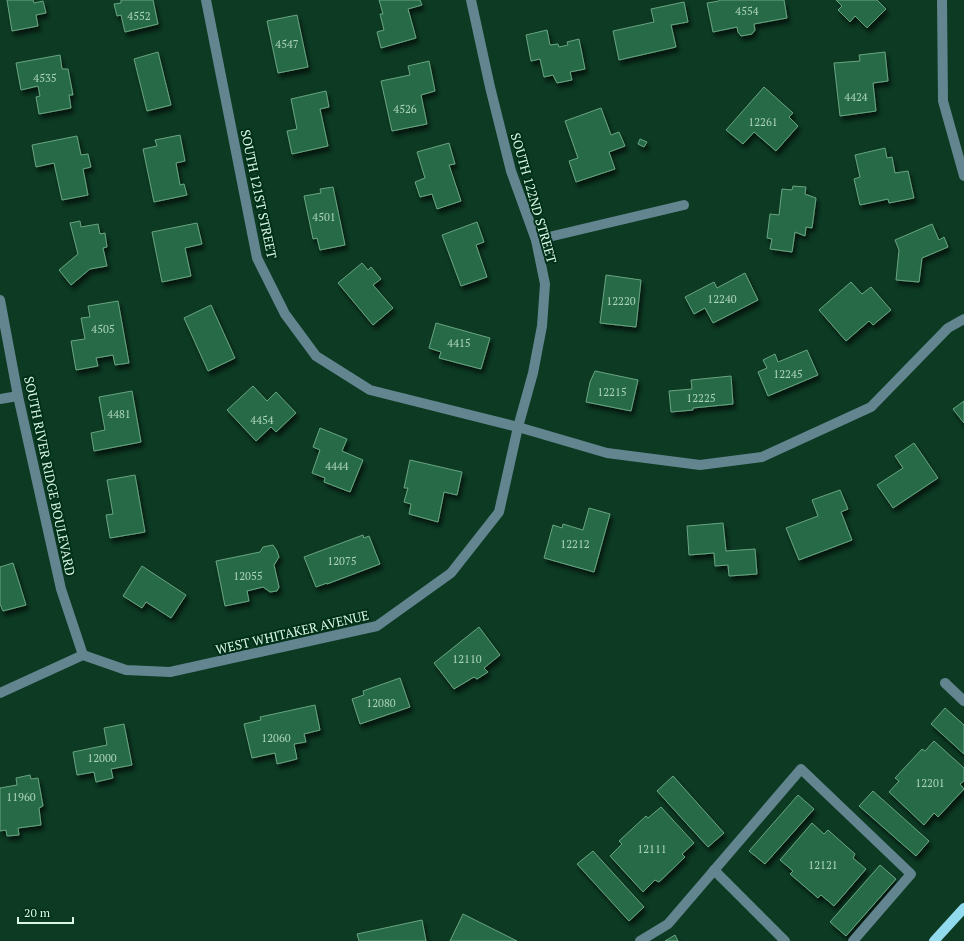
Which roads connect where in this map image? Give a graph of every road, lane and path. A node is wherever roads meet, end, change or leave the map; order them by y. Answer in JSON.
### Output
{"nodes":[{"id":1,"x":206,"y":0,"type":"edge"},
{"id":2,"x":471,"y":0,"type":"edge"},
{"id":3,"x":942,"y":0,"type":"edge"},
{"id":4,"x":964,"y":176,"type":"edge"},
{"id":5,"x":684,"y":205,"type":"dead end"},
{"id":6,"x":536,"y":240,"type":"junction"},
{"id":7,"x":0,"y":300,"type":"edge"},
{"id":8,"x":964,"y":319,"type":"edge"},
{"id":9,"x":18,"y":396,"type":"junction"},
{"id":10,"x":0,"y":399,"type":"edge"},
{"id":11,"x":518,"y":427,"type":"junction"},
{"id":12,"x":83,"y":655,"type":"junction"},
{"id":13,"x":946,"y":683,"type":"dead end"},
{"id":14,"x":0,"y":693,"type":"edge"},
{"id":15,"x":964,"y":701,"type":"edge"},
{"id":16,"x":714,"y":870,"type":"junction"},
{"id":17,"x":964,"y":908,"type":"edge"},
{"id":18,"x":640,"y":941,"type":"edge"},
{"id":19,"x":785,"y":941,"type":"edge"},
{"id":20,"x":853,"y":941,"type":"edge"},
{"id":21,"x":934,"y":941,"type":"edge"}],
"edges":[{"from":1,"to":11,"type":"street","name":"SOUTH 121ST STREET"},
{"from":2,"to":6,"type":"street","name":"SOUTH 122ND STREET"},
{"from":3,"to":4,"type":"street"},
{"from":5,"to":6,"type":"street"},
{"from":6,"to":11,"type":"street","name":"SOUTH 122ND STREET"},
{"from":7,"to":9,"type":"street","name":"SOUTH RIVER RIDGE BOULEVARD"},
{"from":8,"to":11,"type":"street"},
{"from":9,"to":10,"type":"street"},
{"from":9,"to":12,"type":"street","name":"SOUTH RIVER RIDGE BOULEVARD"},
{"from":11,"to":12,"type":"street","name":"WEST WHITAKER AVENUE"},
{"from":12,"to":14,"type":"street"},
{"from":13,"to":15,"type":"street"},
{"from":16,"to":18,"type":"street"},
{"from":16,"to":19,"type":"street"},
{"from":16,"to":20,"type":"street"},
{"from":17,"to":21,"type":"main road"}]}
